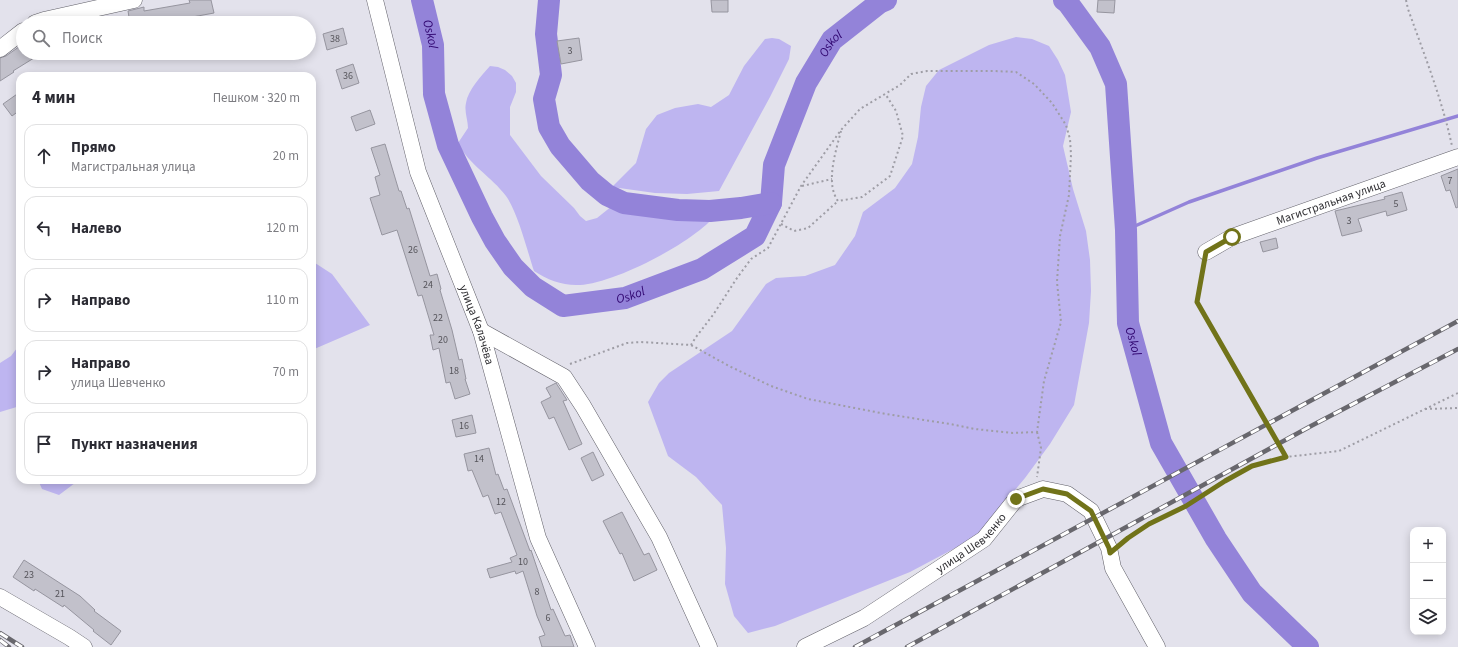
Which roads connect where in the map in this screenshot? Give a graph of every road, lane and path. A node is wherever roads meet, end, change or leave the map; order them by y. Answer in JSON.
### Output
{"nodes":[{"id":1,"x":134,"y":0,"type":"edge"},
{"id":2,"x":375,"y":0,"type":"edge"},
{"id":3,"x":1406,"y":0,"type":"edge"},
{"id":4,"x":62,"y":16,"type":"edge"},
{"id":5,"x":16,"y":36,"type":"edge"},
{"id":6,"x":0,"y":49,"type":"edge"},
{"id":7,"x":886,"y":94,"type":"junction"},
{"id":8,"x":1448,"y":129,"type":"dead end"},
{"id":9,"x":841,"y":130,"type":"junction"},
{"id":10,"x":1458,"y":157,"type":"edge"},
{"id":11,"x":832,"y":179,"type":"junction"},
{"id":12,"x":801,"y":186,"type":"junction"},
{"id":13,"x":838,"y":201,"type":"junction"},
{"id":14,"x":781,"y":224,"type":"junction"},
{"id":15,"x":1206,"y":252,"type":"joint"},
{"id":16,"x":482,"y":331,"type":"junction"},
{"id":17,"x":691,"y":345,"type":"junction"},
{"id":18,"x":551,"y":370,"type":"junction"},
{"id":19,"x":1458,"y":393,"type":"edge"},
{"id":20,"x":1458,"y":408,"type":"edge"},
{"id":21,"x":1424,"y":410,"type":"junction"},
{"id":22,"x":1037,"y":432,"type":"junction"},
{"id":23,"x":1286,"y":457,"type":"junction"},
{"id":24,"x":1043,"y":489,"type":"junction"},
{"id":25,"x":1110,"y":553,"type":"junction"},
{"id":26,"x":0,"y":597,"type":"edge"},
{"id":27,"x":84,"y":647,"type":"edge"},
{"id":28,"x":587,"y":647,"type":"edge"},
{"id":29,"x":709,"y":647,"type":"edge"},
{"id":30,"x":806,"y":647,"type":"edge"},
{"id":31,"x":1157,"y":647,"type":"edge"}],
"edges":[{"from":1,"to":4,"type":"street"},
{"from":2,"to":16,"type":"street","name":"улица Калачёва"},
{"from":3,"to":8,"type":"path"},
{"from":5,"to":6,"type":"street"},
{"from":7,"to":9,"type":"path"},
{"from":7,"to":13,"type":"path"},
{"from":7,"to":22,"type":"path"},
{"from":9,"to":11,"type":"path"},
{"from":9,"to":12,"type":"path"},
{"from":10,"to":15,"type":"street","name":"Магистральная улица"},
{"from":11,"to":12,"type":"path"},
{"from":11,"to":13,"type":"path"},
{"from":12,"to":14,"type":"path"},
{"from":13,"to":14,"type":"path"},
{"from":14,"to":17,"type":"path"},
{"from":15,"to":23,"type":"path"},
{"from":16,"to":18,"type":"street"},
{"from":16,"to":28,"type":"street","name":"улица Калачёва"},
{"from":17,"to":18,"type":"path"},
{"from":17,"to":22,"type":"path"},
{"from":18,"to":29,"type":"street"},
{"from":19,"to":21,"type":"path"},
{"from":20,"to":21,"type":"path"},
{"from":21,"to":23,"type":"path"},
{"from":22,"to":24,"type":"path"},
{"from":23,"to":25,"type":"path"},
{"from":24,"to":25,"type":"street"},
{"from":24,"to":30,"type":"street","name":"улица Шевченко"},
{"from":25,"to":31,"type":"street"},
{"from":26,"to":27,"type":"street"}]}
